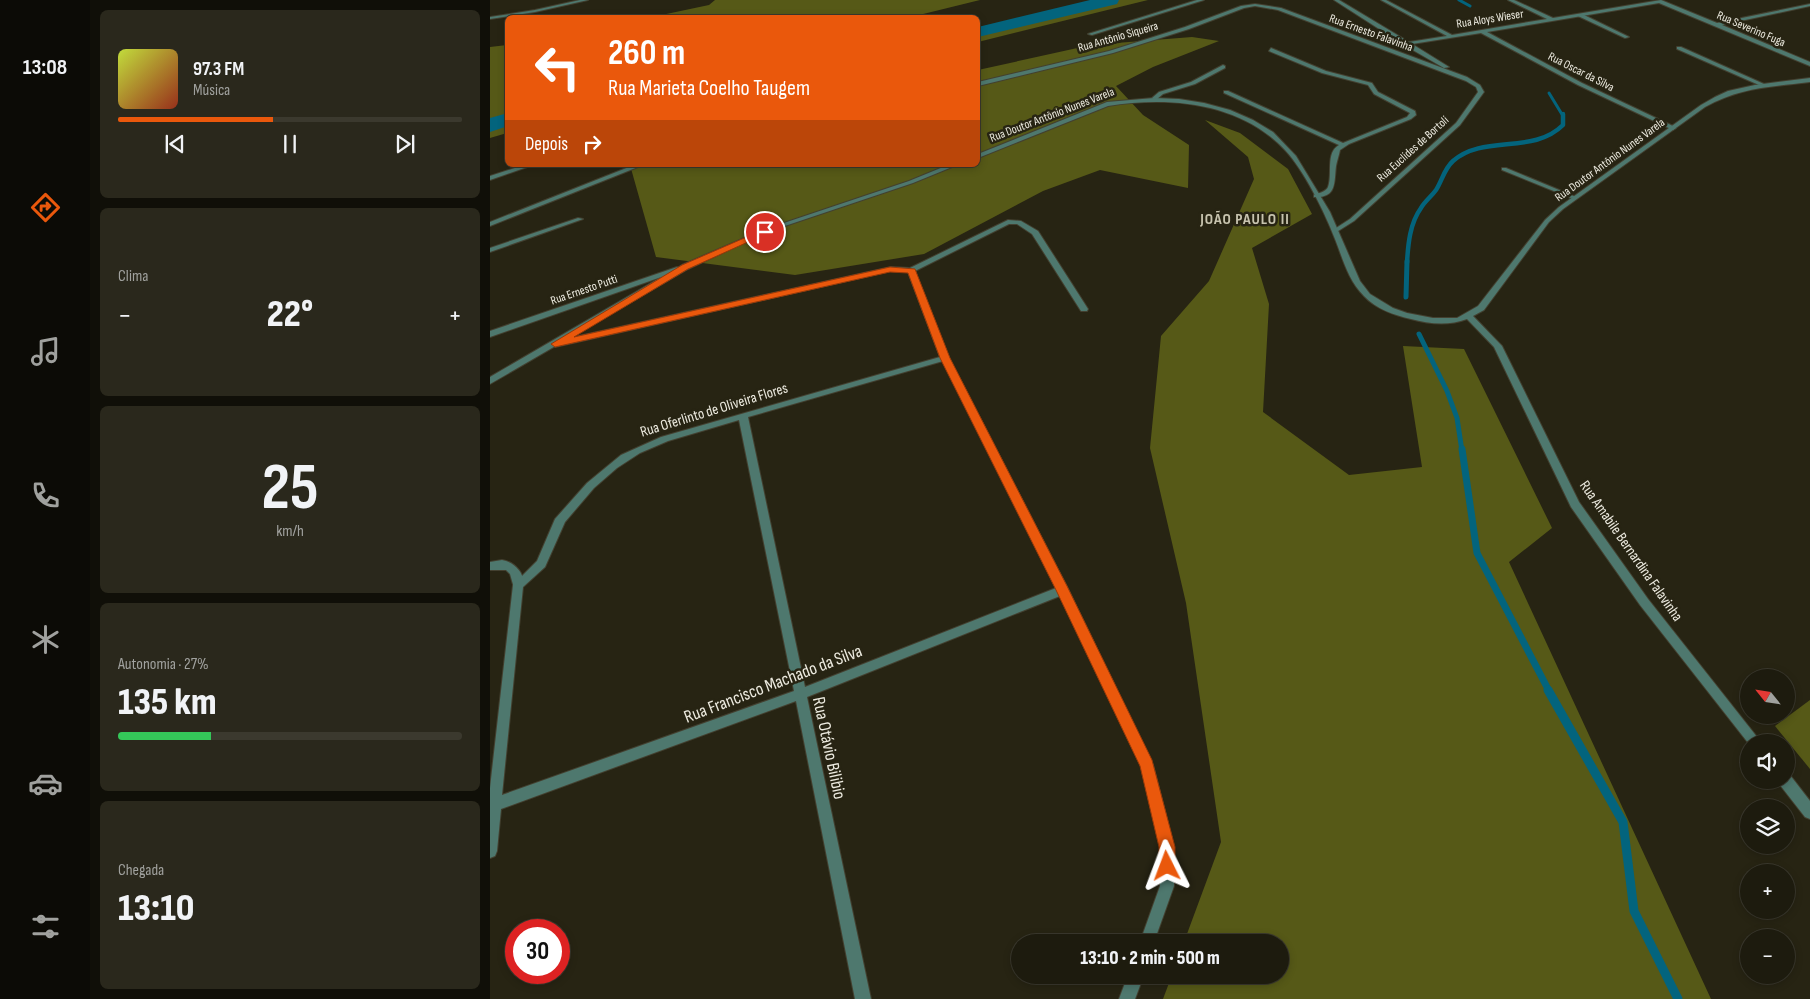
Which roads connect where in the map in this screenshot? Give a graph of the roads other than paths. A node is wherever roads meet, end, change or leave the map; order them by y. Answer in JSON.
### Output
{"nodes":[{"id":1,"x":586,"y":0,"type":"edge"},
{"id":2,"x":1202,"y":0,"type":"edge"},
{"id":3,"x":1336,"y":0,"type":"edge"},
{"id":4,"x":1383,"y":0,"type":"edge"},
{"id":5,"x":1510,"y":0,"type":"edge"},
{"id":6,"x":1794,"y":0,"type":"edge"},
{"id":7,"x":1658,"y":1,"type":"edge"},
{"id":8,"x":1264,"y":5,"type":"joint"},
{"id":9,"x":1810,"y":5,"type":"edge"},
{"id":10,"x":509,"y":15,"type":"edge"},
{"id":11,"x":1580,"y":15,"type":"junction"},
{"id":12,"x":505,"y":16,"type":"edge"},
{"id":13,"x":490,"y":18,"type":"edge"},
{"id":14,"x":1553,"y":19,"type":"junction"},
{"id":15,"x":1716,"y":25,"type":"junction"},
{"id":16,"x":1482,"y":31,"type":"junction"},
{"id":17,"x":1090,"y":34,"type":"dead end"},
{"id":18,"x":1451,"y":36,"type":"junction"},
{"id":19,"x":1627,"y":36,"type":"dead end"},
{"id":20,"x":1407,"y":44,"type":"junction"},
{"id":21,"x":1383,"y":48,"type":"junction"},
{"id":22,"x":1679,"y":48,"type":"dead end"},
{"id":23,"x":1270,"y":50,"type":"dead end"},
{"id":24,"x":1810,"y":64,"type":"edge"},
{"id":25,"x":1223,"y":67,"type":"dead end"},
{"id":26,"x":1810,"y":80,"type":"edge"},
{"id":27,"x":1471,"y":81,"type":"junction"},
{"id":28,"x":980,"y":84,"type":"edge"},
{"id":29,"x":1761,"y":84,"type":"junction"},
{"id":30,"x":1226,"y":92,"type":"dead end"},
{"id":31,"x":1155,"y":98,"type":"junction"},
{"id":32,"x":1672,"y":128,"type":"junction"},
{"id":33,"x":1344,"y":146,"type":"junction"},
{"id":34,"x":980,"y":155,"type":"edge"},
{"id":35,"x":524,"y":167,"type":"edge"},
{"id":36,"x":625,"y":167,"type":"edge"},
{"id":37,"x":949,"y":167,"type":"edge"},
{"id":38,"x":1504,"y":169,"type":"dead end"},
{"id":39,"x":490,"y":178,"type":"edge"},
{"id":40,"x":1316,"y":196,"type":"junction"},
{"id":41,"x":1573,"y":197,"type":"junction"},
{"id":42,"x":580,"y":219,"type":"dead end"},
{"id":43,"x":490,"y":224,"type":"edge"},
{"id":44,"x":1335,"y":231,"type":"junction"},
{"id":45,"x":490,"y":250,"type":"edge"},
{"id":46,"x":685,"y":267,"type":"junction"},
{"id":47,"x":912,"y":270,"type":"junction"},
{"id":48,"x":1084,"y":309,"type":"dead end"},
{"id":49,"x":1468,"y":316,"type":"junction"},
{"id":50,"x":490,"y":334,"type":"edge"},
{"id":51,"x":555,"y":344,"type":"junction"},
{"id":52,"x":945,"y":358,"type":"junction"},
{"id":53,"x":490,"y":381,"type":"edge"},
{"id":54,"x":743,"y":416,"type":"junction"},
{"id":55,"x":490,"y":566,"type":"edge"},
{"id":56,"x":518,"y":585,"type":"junction"},
{"id":57,"x":1063,"y":590,"type":"junction"},
{"id":58,"x":800,"y":694,"type":"junction"},
{"id":59,"x":1749,"y":734,"type":"edge"},
{"id":60,"x":1792,"y":789,"type":"edge"},
{"id":61,"x":494,"y":805,"type":"junction"},
{"id":62,"x":1810,"y":812,"type":"edge"},
{"id":63,"x":490,"y":851,"type":"edge"},
{"id":64,"x":1150,"y":934,"type":"edge"},
{"id":65,"x":1133,"y":984,"type":"edge"},
{"id":66,"x":864,"y":999,"type":"edge"},
{"id":67,"x":1128,"y":999,"type":"edge"}],
"edges":[{"from":1,"to":10,"type":"street"},
{"from":2,"to":17,"type":"street"},
{"from":3,"to":20,"type":"street"},
{"from":4,"to":18,"type":"street"},
{"from":5,"to":14,"type":"street"},
{"from":6,"to":9,"type":"street"},
{"from":7,"to":11,"type":"street","name":"Rua Aloys Wieser"},
{"from":7,"to":15,"type":"street","name":"Rua Severino Fuga"},
{"from":8,"to":21,"type":"street","name":"Rua Ernesto Falavinha"},
{"from":8,"to":28,"type":"street","name":"Rua Antônio Siqueira"},
{"from":9,"to":15,"type":"street"},
{"from":11,"to":14,"type":"street","name":"Rua Aloys Wieser"},
{"from":11,"to":19,"type":"street"},
{"from":12,"to":13,"type":"street"},
{"from":14,"to":16,"type":"street","name":"Rua Aloys Wieser"},
{"from":15,"to":24,"type":"street","name":"Rua Severino Fuga"},
{"from":16,"to":18,"type":"street","name":"Rua Aloys Wieser"},
{"from":16,"to":32,"type":"street","name":"Rua Oscar da Silva"},
{"from":18,"to":20,"type":"street","name":"Rua Aloys Wieser"},
{"from":20,"to":21,"type":"street","name":"Rua Aloys Wieser"},
{"from":20,"to":27,"type":"street"},
{"from":21,"to":27,"type":"street","name":"Rua Ernesto Falavinha"},
{"from":22,"to":29,"type":"street"},
{"from":23,"to":33,"type":"street"},
{"from":25,"to":31,"type":"street"},
{"from":26,"to":29,"type":"street","name":"Rua Doutor Antônio Nunes Varela"},
{"from":27,"to":44,"type":"street","name":"Rua Euclides de Bortoli"},
{"from":29,"to":32,"type":"street","name":"Rua Doutor Antônio Nunes Varela"},
{"from":30,"to":33,"type":"street"},
{"from":31,"to":34,"type":"street","name":"Rua Doutor Antônio Nunes Varela"},
{"from":31,"to":40,"type":"street","name":"Rua Doutor Antônio Nunes Varela"},
{"from":32,"to":41,"type":"street","name":"Rua Doutor Antônio Nunes Varela"},
{"from":33,"to":40,"type":"street"},
{"from":35,"to":39,"type":"street"},
{"from":36,"to":43,"type":"street"},
{"from":37,"to":46,"type":"street"},
{"from":38,"to":41,"type":"street"},
{"from":40,"to":44,"type":"street","name":"Rua Doutor Antônio Nunes Varela"},
{"from":41,"to":49,"type":"street","name":"Rua Doutor Antônio Nunes Varela"},
{"from":42,"to":45,"type":"street"},
{"from":44,"to":49,"type":"street","name":"Rua Doutor Antônio Nunes Varela"},
{"from":46,"to":50,"type":"street","name":"Rua Ernesto Putti"},
{"from":46,"to":51,"type":"street"},
{"from":47,"to":48,"type":"street"},
{"from":47,"to":51,"type":"street"},
{"from":47,"to":52,"type":"street"},
{"from":49,"to":59,"type":"street","name":"Rua Amabile Bernardina Falavinha"},
{"from":51,"to":53,"type":"street"},
{"from":52,"to":54,"type":"street","name":"Rua Oferlinto de Oliveira Flores"},
{"from":52,"to":57,"type":"street"},
{"from":54,"to":56,"type":"street","name":"Rua Oferlinto de Oliveira Flores"},
{"from":54,"to":58,"type":"street","name":"Rua Otávio Bilibio"},
{"from":55,"to":56,"type":"street"},
{"from":56,"to":61,"type":"street"},
{"from":57,"to":58,"type":"street","name":"Rua Francisco Machado da Silva"},
{"from":57,"to":64,"type":"street"},
{"from":58,"to":61,"type":"street","name":"Rua Francisco Machado da Silva"},
{"from":58,"to":66,"type":"street","name":"Rua Otávio Bilibio"},
{"from":60,"to":62,"type":"street"},
{"from":61,"to":63,"type":"street"},
{"from":65,"to":67,"type":"street"}]}
